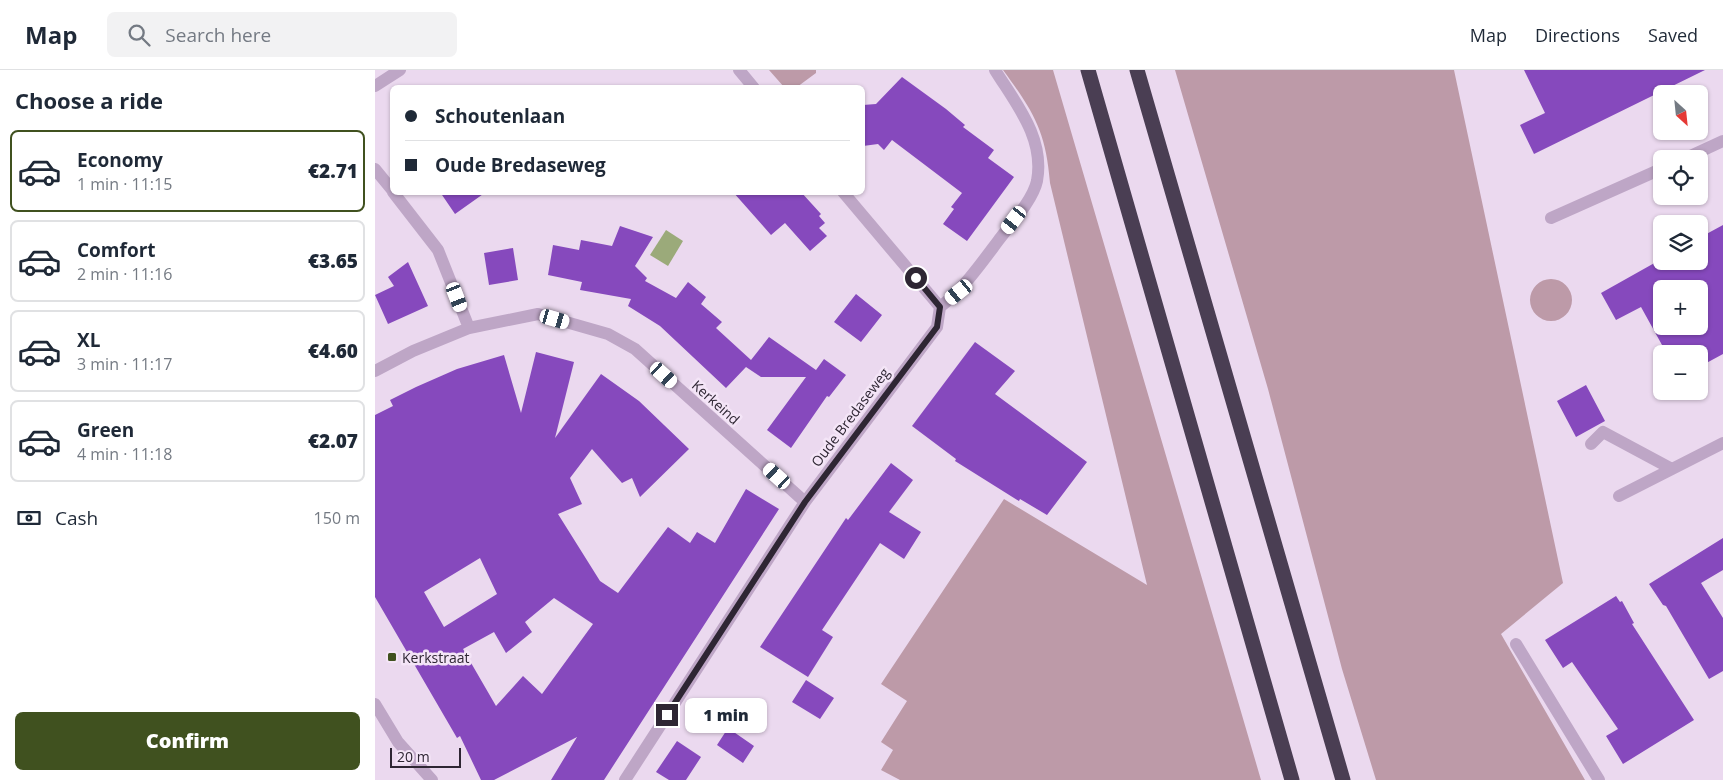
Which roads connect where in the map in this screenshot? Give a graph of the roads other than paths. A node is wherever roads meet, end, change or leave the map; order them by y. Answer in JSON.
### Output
{"nodes":[{"id":1,"x":400,"y":70,"type":"edge"},
{"id":2,"x":739,"y":70,"type":"edge"},
{"id":3,"x":995,"y":70,"type":"edge"},
{"id":4,"x":1088,"y":70,"type":"edge"},
{"id":5,"x":1137,"y":70,"type":"edge"},
{"id":6,"x":752,"y":85,"type":"edge"},
{"id":7,"x":375,"y":86,"type":"edge"},
{"id":8,"x":1723,"y":141,"type":"edge"},
{"id":9,"x":1704,"y":150,"type":"edge"},
{"id":10,"x":375,"y":169,"type":"edge"},
{"id":11,"x":1653,"y":173,"type":"edge"},
{"id":12,"x":390,"y":188,"type":"edge"},
{"id":13,"x":395,"y":195,"type":"edge"},
{"id":14,"x":846,"y":195,"type":"edge"},
{"id":15,"x":1551,"y":218,"type":"dead end"},
{"id":16,"x":940,"y":307,"type":"junction"},
{"id":17,"x":469,"y":328,"type":"junction"},
{"id":18,"x":375,"y":371,"type":"edge"},
{"id":19,"x":1723,"y":443,"type":"edge"},
{"id":20,"x":1591,"y":444,"type":"dead end"},
{"id":21,"x":1672,"y":469,"type":"junction"},
{"id":22,"x":1619,"y":496,"type":"dead end"},
{"id":23,"x":805,"y":502,"type":"junction"},
{"id":24,"x":1516,"y":644,"type":"dead end"},
{"id":25,"x":375,"y":704,"type":"edge"},
{"id":26,"x":432,"y":780,"type":"edge"},
{"id":27,"x":625,"y":780,"type":"edge"},
{"id":28,"x":1292,"y":780,"type":"edge"},
{"id":29,"x":1343,"y":780,"type":"edge"},
{"id":30,"x":1599,"y":780,"type":"edge"}],
"edges":[{"from":1,"to":7,"type":"street"},
{"from":2,"to":6,"type":"street"},
{"from":3,"to":16,"type":"street"},
{"from":4,"to":28,"type":"highway"},
{"from":5,"to":29,"type":"highway"},
{"from":8,"to":9,"type":"street"},
{"from":10,"to":12,"type":"street"},
{"from":11,"to":15,"type":"street"},
{"from":13,"to":17,"type":"street"},
{"from":14,"to":16,"type":"street"},
{"from":16,"to":23,"type":"street","name":"Oude Bredaseweg"},
{"from":17,"to":18,"type":"street","name":"Kerkeind"},
{"from":17,"to":23,"type":"street","name":"Kerkeind"},
{"from":19,"to":21,"type":"street"},
{"from":20,"to":21,"type":"street"},
{"from":21,"to":22,"type":"street"},
{"from":23,"to":27,"type":"street","name":"Oude Bredaseweg"},
{"from":24,"to":30,"type":"street"},
{"from":25,"to":26,"type":"street"}]}
